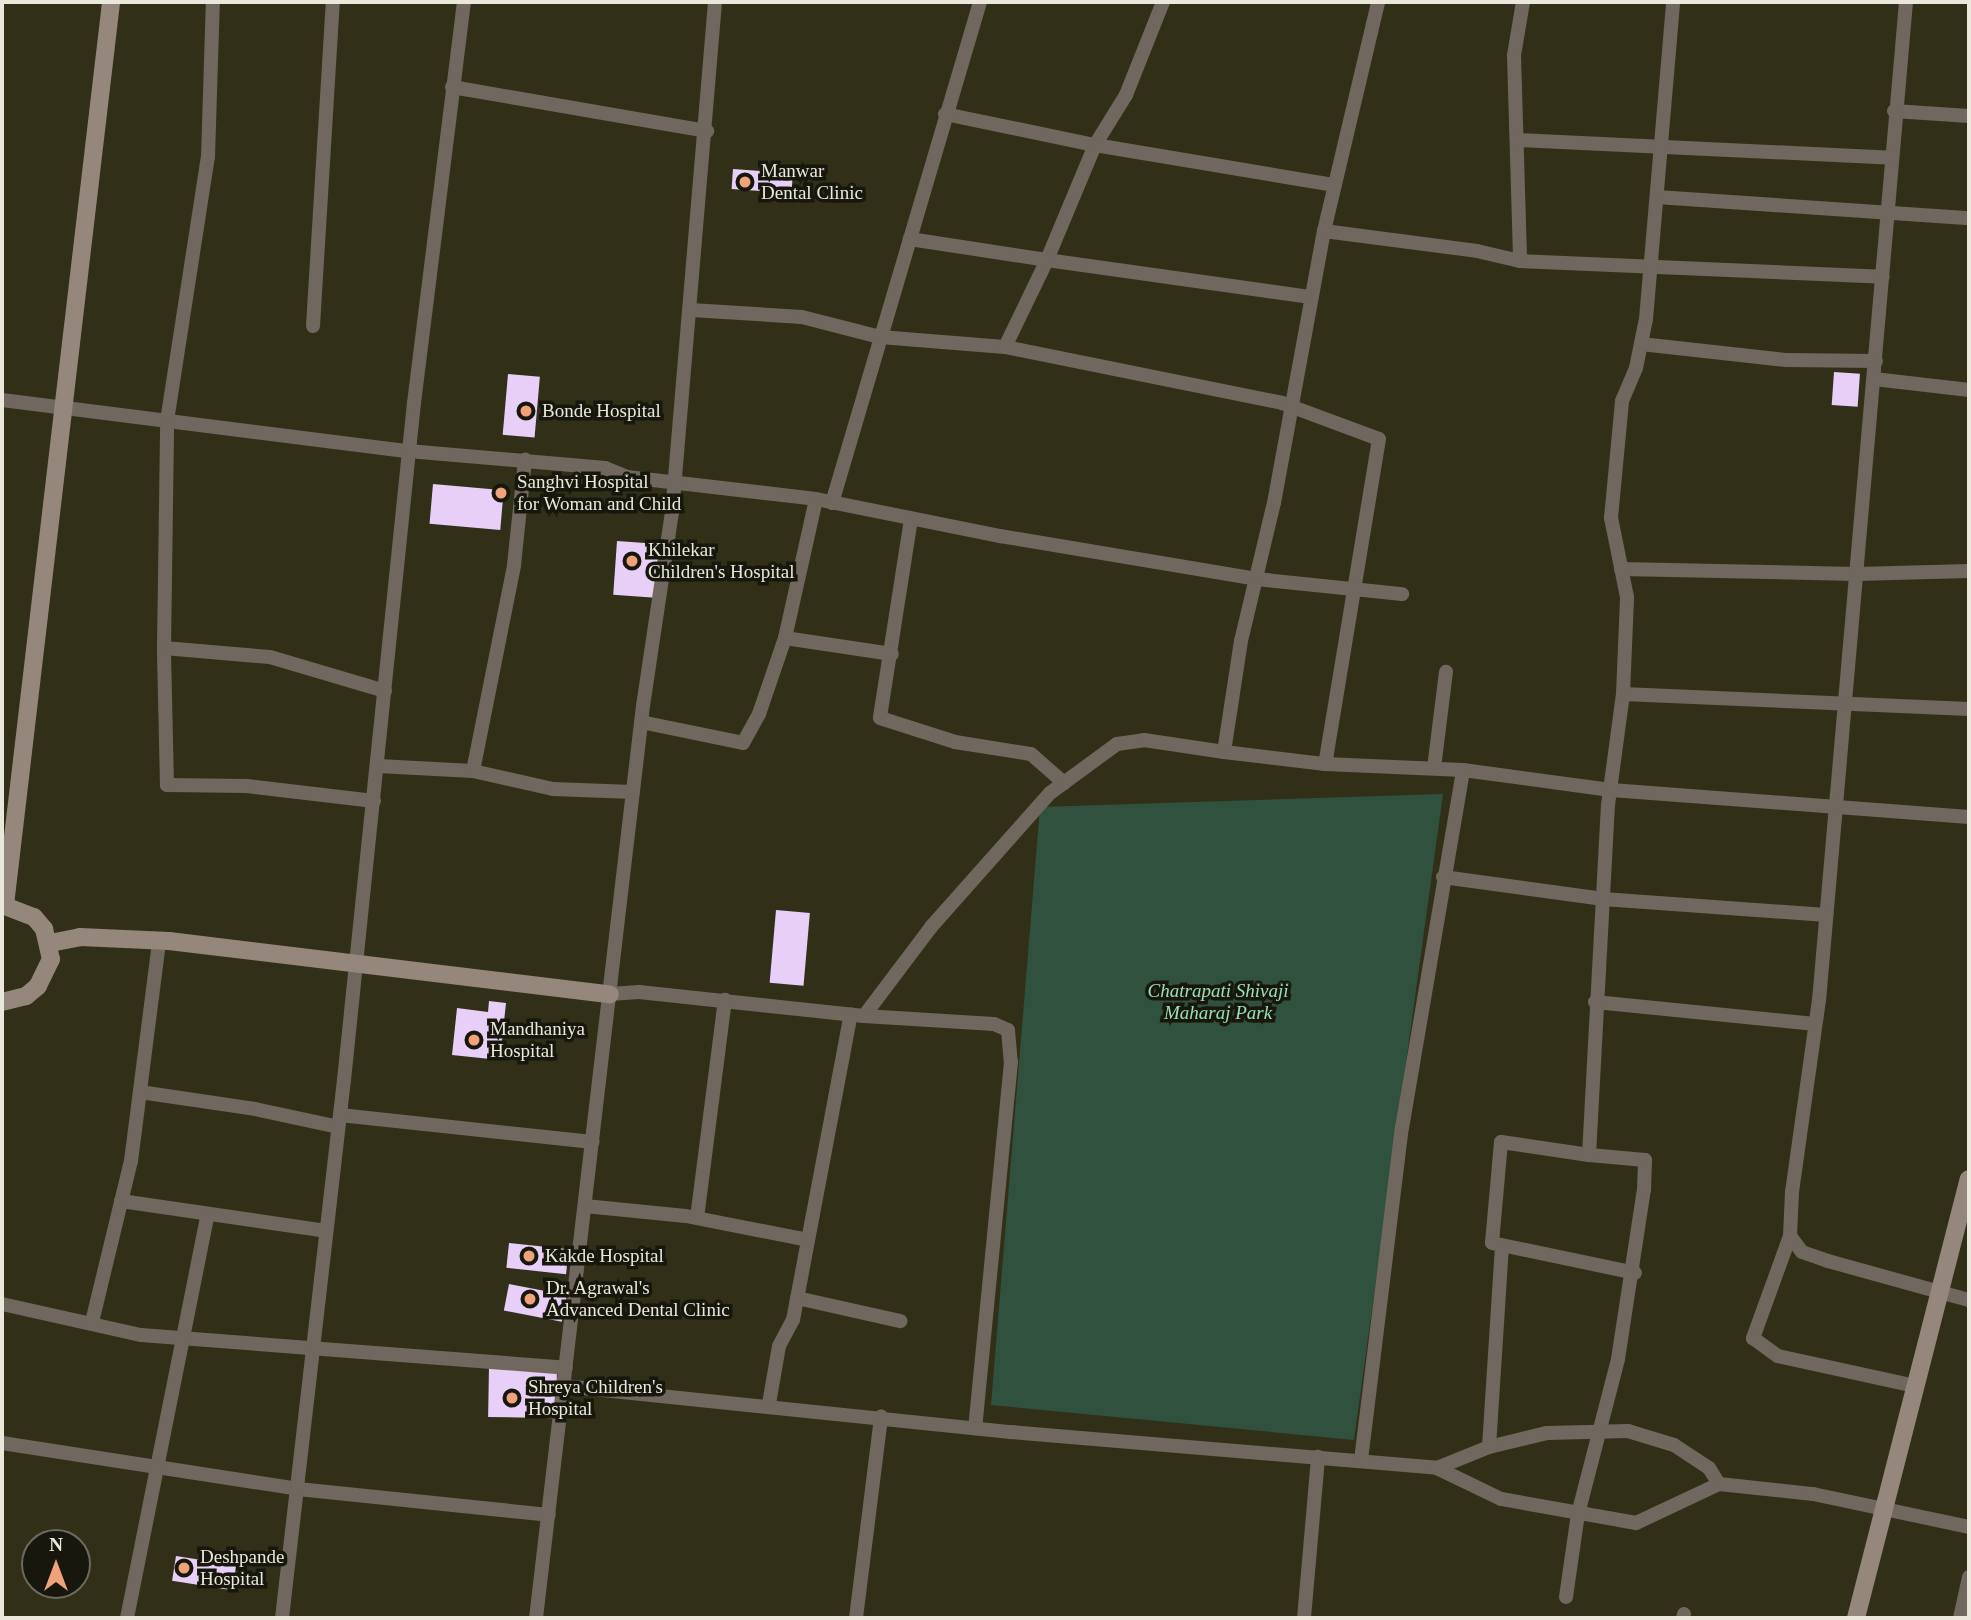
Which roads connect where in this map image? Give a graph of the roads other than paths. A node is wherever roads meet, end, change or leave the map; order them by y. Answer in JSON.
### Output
{"nodes":[{"id":1,"x":111,"y":2,"type":"edge"},
{"id":2,"x":213,"y":2,"type":"edge"},
{"id":3,"x":333,"y":2,"type":"edge"},
{"id":4,"x":464,"y":2,"type":"edge"},
{"id":5,"x":715,"y":2,"type":"edge"},
{"id":6,"x":980,"y":2,"type":"edge"},
{"id":7,"x":1163,"y":2,"type":"edge"},
{"id":8,"x":1378,"y":2,"type":"edge"},
{"id":9,"x":1523,"y":2,"type":"edge"},
{"id":10,"x":1673,"y":2,"type":"edge"},
{"id":11,"x":1906,"y":2,"type":"edge"},
{"id":12,"x":452,"y":87,"type":"junction"},
{"id":13,"x":1894,"y":111,"type":"junction"},
{"id":14,"x":946,"y":114,"type":"junction"},
{"id":15,"x":1969,"y":116,"type":"edge"},
{"id":16,"x":707,"y":131,"type":"junction"},
{"id":17,"x":1517,"y":140,"type":"junction"},
{"id":18,"x":1095,"y":145,"type":"junction"},
{"id":19,"x":1662,"y":148,"type":"junction"},
{"id":20,"x":1892,"y":158,"type":"junction"},
{"id":21,"x":1335,"y":185,"type":"junction"},
{"id":22,"x":1657,"y":197,"type":"junction"},
{"id":23,"x":1888,"y":212,"type":"junction"},
{"id":24,"x":1969,"y":218,"type":"edge"},
{"id":25,"x":1324,"y":231,"type":"junction"},
{"id":26,"x":910,"y":239,"type":"junction"},
{"id":27,"x":1047,"y":260,"type":"junction"},
{"id":28,"x":1520,"y":261,"type":"junction"},
{"id":29,"x":1651,"y":266,"type":"junction"},
{"id":30,"x":1883,"y":277,"type":"junction"},
{"id":31,"x":1311,"y":297,"type":"junction"},
{"id":32,"x":691,"y":310,"type":"junction"},
{"id":33,"x":313,"y":326,"type":"dead end"},
{"id":34,"x":880,"y":337,"type":"junction"},
{"id":35,"x":1641,"y":344,"type":"junction"},
{"id":36,"x":1005,"y":347,"type":"junction"},
{"id":37,"x":1876,"y":361,"type":"junction"},
{"id":38,"x":1874,"y":379,"type":"junction"},
{"id":39,"x":1969,"y":390,"type":"edge"},
{"id":40,"x":2,"y":400,"type":"edge"},
{"id":41,"x":1291,"y":406,"type":"junction"},
{"id":42,"x":64,"y":409,"type":"junction"},
{"id":43,"x":167,"y":421,"type":"junction"},
{"id":44,"x":408,"y":451,"type":"junction"},
{"id":45,"x":525,"y":460,"type":"junction"},
{"id":46,"x":675,"y":483,"type":"junction"},
{"id":47,"x":816,"y":499,"type":"junction"},
{"id":48,"x":832,"y":503,"type":"junction"},
{"id":49,"x":912,"y":519,"type":"junction"},
{"id":50,"x":1621,"y":569,"type":"junction"},
{"id":51,"x":1969,"y":571,"type":"edge"},
{"id":52,"x":1856,"y":574,"type":"junction"},
{"id":53,"x":1256,"y":579,"type":"junction"},
{"id":54,"x":1355,"y":586,"type":"junction"},
{"id":55,"x":1402,"y":594,"type":"dead end"},
{"id":56,"x":785,"y":638,"type":"junction"},
{"id":57,"x":164,"y":648,"type":"junction"},
{"id":58,"x":892,"y":654,"type":"junction"},
{"id":59,"x":1446,"y":672,"type":"dead end"},
{"id":60,"x":384,"y":691,"type":"junction"},
{"id":61,"x":1623,"y":694,"type":"junction"},
{"id":62,"x":1843,"y":702,"type":"junction"},
{"id":63,"x":1969,"y":709,"type":"edge"},
{"id":64,"x":641,"y":722,"type":"junction"},
{"id":65,"x":1224,"y":752,"type":"junction"},
{"id":66,"x":1325,"y":764,"type":"junction"},
{"id":67,"x":378,"y":766,"type":"junction"},
{"id":68,"x":1434,"y":768,"type":"junction"},
{"id":69,"x":1463,"y":770,"type":"junction"},
{"id":70,"x":473,"y":771,"type":"junction"},
{"id":71,"x":1064,"y":783,"type":"junction"},
{"id":72,"x":1611,"y":790,"type":"junction"},
{"id":73,"x":633,"y":792,"type":"junction"},
{"id":74,"x":374,"y":801,"type":"junction"},
{"id":75,"x":1835,"y":804,"type":"junction"},
{"id":76,"x":1969,"y":817,"type":"edge"},
{"id":77,"x":1443,"y":877,"type":"junction"},
{"id":78,"x":1603,"y":899,"type":"junction"},
{"id":79,"x":4,"y":905,"type":"edge"},
{"id":80,"x":1826,"y":915,"type":"junction"},
{"id":81,"x":159,"y":941,"type":"junction"},
{"id":82,"x":50,"y":943,"type":"junction"},
{"id":83,"x":354,"y":965,"type":"junction"},
{"id":84,"x":610,"y":994,"type":"junction"},
{"id":85,"x":725,"y":1000,"type":"junction"},
{"id":86,"x":2,"y":1002,"type":"edge"},
{"id":87,"x":1595,"y":1002,"type":"junction"},
{"id":88,"x":858,"y":1015,"type":"junction"},
{"id":89,"x":1815,"y":1024,"type":"junction"},
{"id":90,"x":140,"y":1092,"type":"junction"},
{"id":91,"x":339,"y":1121,"type":"junction"},
{"id":92,"x":593,"y":1142,"type":"junction"},
{"id":93,"x":1589,"y":1155,"type":"junction"},
{"id":94,"x":1969,"y":1179,"type":"edge"},
{"id":95,"x":121,"y":1201,"type":"junction"},
{"id":96,"x":585,"y":1206,"type":"junction"},
{"id":97,"x":207,"y":1216,"type":"junction"},
{"id":98,"x":697,"y":1218,"type":"junction"},
{"id":99,"x":326,"y":1231,"type":"junction"},
{"id":100,"x":1790,"y":1236,"type":"junction"},
{"id":101,"x":808,"y":1240,"type":"junction"},
{"id":102,"x":1502,"y":1248,"type":"junction"},
{"id":103,"x":1634,"y":1273,"type":"junction"},
{"id":104,"x":1940,"y":1293,"type":"junction"},
{"id":105,"x":797,"y":1298,"type":"junction"},
{"id":106,"x":1969,"y":1300,"type":"edge"},
{"id":107,"x":2,"y":1304,"type":"edge"},
{"id":108,"x":900,"y":1321,"type":"dead end"},
{"id":109,"x":92,"y":1322,"type":"junction"},
{"id":110,"x":186,"y":1338,"type":"junction"},
{"id":111,"x":312,"y":1348,"type":"junction"},
{"id":112,"x":566,"y":1368,"type":"junction"},
{"id":113,"x":564,"y":1386,"type":"junction"},
{"id":114,"x":1916,"y":1386,"type":"junction"},
{"id":115,"x":769,"y":1404,"type":"junction"},
{"id":116,"x":881,"y":1417,"type":"junction"},
{"id":117,"x":975,"y":1428,"type":"junction"},
{"id":118,"x":1598,"y":1430,"type":"junction"},
{"id":119,"x":2,"y":1443,"type":"edge"},
{"id":120,"x":1489,"y":1447,"type":"junction"},
{"id":121,"x":1318,"y":1457,"type":"junction"},
{"id":122,"x":1361,"y":1460,"type":"junction"},
{"id":123,"x":157,"y":1468,"type":"junction"},
{"id":124,"x":1437,"y":1468,"type":"junction"},
{"id":125,"x":1719,"y":1484,"type":"junction"},
{"id":126,"x":298,"y":1489,"type":"junction"},
{"id":127,"x":1885,"y":1507,"type":"junction"},
{"id":128,"x":1578,"y":1514,"type":"junction"},
{"id":129,"x":549,"y":1515,"type":"junction"},
{"id":130,"x":1969,"y":1527,"type":"edge"},
{"id":131,"x":1969,"y":1577,"type":"edge"},
{"id":132,"x":1566,"y":1597,"type":"dead end"},
{"id":133,"x":127,"y":1618,"type":"edge"},
{"id":134,"x":282,"y":1618,"type":"edge"},
{"id":135,"x":536,"y":1618,"type":"edge"},
{"id":136,"x":856,"y":1618,"type":"edge"},
{"id":137,"x":1304,"y":1618,"type":"edge"},
{"id":138,"x":1856,"y":1618,"type":"edge"},
{"id":139,"x":1960,"y":1618,"type":"edge"}],
"edges":[{"from":1,"to":42,"type":"main road"},
{"from":2,"to":43,"type":"street"},
{"from":3,"to":33,"type":"street"},
{"from":4,"to":12,"type":"street"},
{"from":5,"to":16,"type":"street"},
{"from":6,"to":14,"type":"street"},
{"from":7,"to":18,"type":"street"},
{"from":8,"to":21,"type":"street"},
{"from":9,"to":17,"type":"street"},
{"from":10,"to":19,"type":"street"},
{"from":11,"to":13,"type":"street"},
{"from":12,"to":16,"type":"street"},
{"from":12,"to":44,"type":"street"},
{"from":13,"to":15,"type":"street"},
{"from":13,"to":20,"type":"street"},
{"from":14,"to":18,"type":"street"},
{"from":14,"to":26,"type":"street"},
{"from":16,"to":32,"type":"street"},
{"from":17,"to":19,"type":"street"},
{"from":17,"to":28,"type":"street"},
{"from":18,"to":21,"type":"street"},
{"from":18,"to":27,"type":"street"},
{"from":19,"to":20,"type":"street"},
{"from":19,"to":22,"type":"street"},
{"from":20,"to":23,"type":"street"},
{"from":21,"to":25,"type":"street"},
{"from":22,"to":23,"type":"street"},
{"from":22,"to":29,"type":"street"},
{"from":23,"to":24,"type":"street"},
{"from":23,"to":30,"type":"street"},
{"from":25,"to":28,"type":"street"},
{"from":25,"to":31,"type":"street"},
{"from":26,"to":27,"type":"street"},
{"from":26,"to":34,"type":"street"},
{"from":27,"to":31,"type":"street"},
{"from":27,"to":36,"type":"street"},
{"from":28,"to":29,"type":"street"},
{"from":29,"to":30,"type":"street"},
{"from":29,"to":35,"type":"street"},
{"from":30,"to":37,"type":"street"},
{"from":31,"to":41,"type":"street"},
{"from":32,"to":34,"type":"street"},
{"from":32,"to":46,"type":"street"},
{"from":34,"to":36,"type":"street"},
{"from":34,"to":48,"type":"street"},
{"from":35,"to":37,"type":"street"},
{"from":35,"to":50,"type":"street"},
{"from":36,"to":41,"type":"street"},
{"from":37,"to":38,"type":"street"},
{"from":38,"to":39,"type":"street"},
{"from":38,"to":52,"type":"street"},
{"from":40,"to":42,"type":"street"},
{"from":41,"to":53,"type":"street"},
{"from":41,"to":54,"type":"street"},
{"from":42,"to":43,"type":"street"},
{"from":42,"to":79,"type":"main road"},
{"from":43,"to":44,"type":"street"},
{"from":43,"to":57,"type":"street"},
{"from":44,"to":45,"type":"street"},
{"from":44,"to":60,"type":"street"},
{"from":45,"to":46,"type":"street"},
{"from":45,"to":70,"type":"street"},
{"from":46,"to":47,"type":"street"},
{"from":46,"to":64,"type":"street"},
{"from":47,"to":48,"type":"street"},
{"from":47,"to":56,"type":"street"},
{"from":48,"to":49,"type":"street"},
{"from":49,"to":53,"type":"street"},
{"from":49,"to":58,"type":"street"},
{"from":50,"to":52,"type":"street"},
{"from":50,"to":61,"type":"street"},
{"from":51,"to":52,"type":"street"},
{"from":52,"to":62,"type":"street"},
{"from":53,"to":54,"type":"street"},
{"from":53,"to":65,"type":"street"},
{"from":54,"to":55,"type":"street"},
{"from":54,"to":66,"type":"street"},
{"from":56,"to":58,"type":"street"},
{"from":56,"to":64,"type":"street"},
{"from":57,"to":60,"type":"street"},
{"from":57,"to":74,"type":"street"},
{"from":58,"to":71,"type":"street"},
{"from":59,"to":68,"type":"street"},
{"from":60,"to":67,"type":"street"},
{"from":61,"to":62,"type":"street"},
{"from":61,"to":72,"type":"street"},
{"from":62,"to":63,"type":"street"},
{"from":62,"to":75,"type":"street"},
{"from":64,"to":73,"type":"street"},
{"from":65,"to":66,"type":"street"},
{"from":65,"to":71,"type":"street"},
{"from":66,"to":68,"type":"street"},
{"from":67,"to":70,"type":"street"},
{"from":67,"to":74,"type":"street"},
{"from":68,"to":69,"type":"street"},
{"from":69,"to":72,"type":"street"},
{"from":69,"to":77,"type":"street"},
{"from":70,"to":73,"type":"street"},
{"from":71,"to":88,"type":"street"},
{"from":72,"to":75,"type":"street"},
{"from":72,"to":78,"type":"street"},
{"from":73,"to":84,"type":"street"},
{"from":74,"to":83,"type":"street"},
{"from":75,"to":76,"type":"street"},
{"from":75,"to":80,"type":"street"},
{"from":77,"to":78,"type":"street"},
{"from":77,"to":122,"type":"street"},
{"from":78,"to":80,"type":"street"},
{"from":78,"to":87,"type":"street"},
{"from":79,"to":82,"type":"main road"},
{"from":80,"to":89,"type":"street"},
{"from":81,"to":82,"type":"main road"},
{"from":81,"to":83,"type":"main road"},
{"from":81,"to":90,"type":"street"},
{"from":82,"to":86,"type":"main road"},
{"from":83,"to":84,"type":"main road"},
{"from":83,"to":91,"type":"street"},
{"from":84,"to":85,"type":"street"},
{"from":84,"to":92,"type":"street"},
{"from":85,"to":88,"type":"street"},
{"from":85,"to":98,"type":"street"},
{"from":87,"to":89,"type":"street"},
{"from":87,"to":93,"type":"street"},
{"from":88,"to":101,"type":"street"},
{"from":88,"to":117,"type":"street"},
{"from":89,"to":100,"type":"street"},
{"from":90,"to":91,"type":"street"},
{"from":90,"to":95,"type":"street"},
{"from":91,"to":92,"type":"street"},
{"from":91,"to":99,"type":"street"},
{"from":92,"to":96,"type":"street"},
{"from":93,"to":102,"type":"street"},
{"from":93,"to":103,"type":"street"},
{"from":94,"to":104,"type":"main road"},
{"from":95,"to":97,"type":"street"},
{"from":95,"to":109,"type":"street"},
{"from":96,"to":98,"type":"street"},
{"from":96,"to":112,"type":"street"},
{"from":97,"to":99,"type":"street"},
{"from":97,"to":110,"type":"street"},
{"from":98,"to":101,"type":"street"},
{"from":99,"to":111,"type":"street"},
{"from":100,"to":104,"type":"street"},
{"from":100,"to":114,"type":"street"},
{"from":101,"to":105,"type":"street"},
{"from":102,"to":103,"type":"street"},
{"from":102,"to":120,"type":"street"},
{"from":103,"to":118,"type":"street"},
{"from":104,"to":106,"type":"street"},
{"from":104,"to":114,"type":"main road"},
{"from":105,"to":108,"type":"street"},
{"from":105,"to":115,"type":"street"},
{"from":107,"to":109,"type":"street"},
{"from":109,"to":110,"type":"street"},
{"from":110,"to":111,"type":"street"},
{"from":110,"to":123,"type":"street"},
{"from":111,"to":112,"type":"street"},
{"from":111,"to":126,"type":"street"},
{"from":112,"to":113,"type":"street"},
{"from":113,"to":115,"type":"street"},
{"from":113,"to":129,"type":"street"},
{"from":114,"to":127,"type":"main road"},
{"from":115,"to":116,"type":"street"},
{"from":116,"to":117,"type":"street"},
{"from":116,"to":136,"type":"street"},
{"from":117,"to":121,"type":"street"},
{"from":118,"to":120,"type":"street"},
{"from":118,"to":125,"type":"street"},
{"from":118,"to":128,"type":"street"},
{"from":119,"to":123,"type":"street"},
{"from":120,"to":124,"type":"street"},
{"from":121,"to":122,"type":"street"},
{"from":121,"to":137,"type":"street"},
{"from":122,"to":124,"type":"street"},
{"from":123,"to":126,"type":"street"},
{"from":123,"to":133,"type":"street"},
{"from":124,"to":128,"type":"street"},
{"from":125,"to":127,"type":"street"},
{"from":125,"to":128,"type":"street"},
{"from":126,"to":129,"type":"street"},
{"from":126,"to":134,"type":"street"},
{"from":127,"to":130,"type":"street"},
{"from":127,"to":138,"type":"main road"},
{"from":128,"to":132,"type":"street"},
{"from":129,"to":135,"type":"street"},
{"from":131,"to":139,"type":"street"}]}
